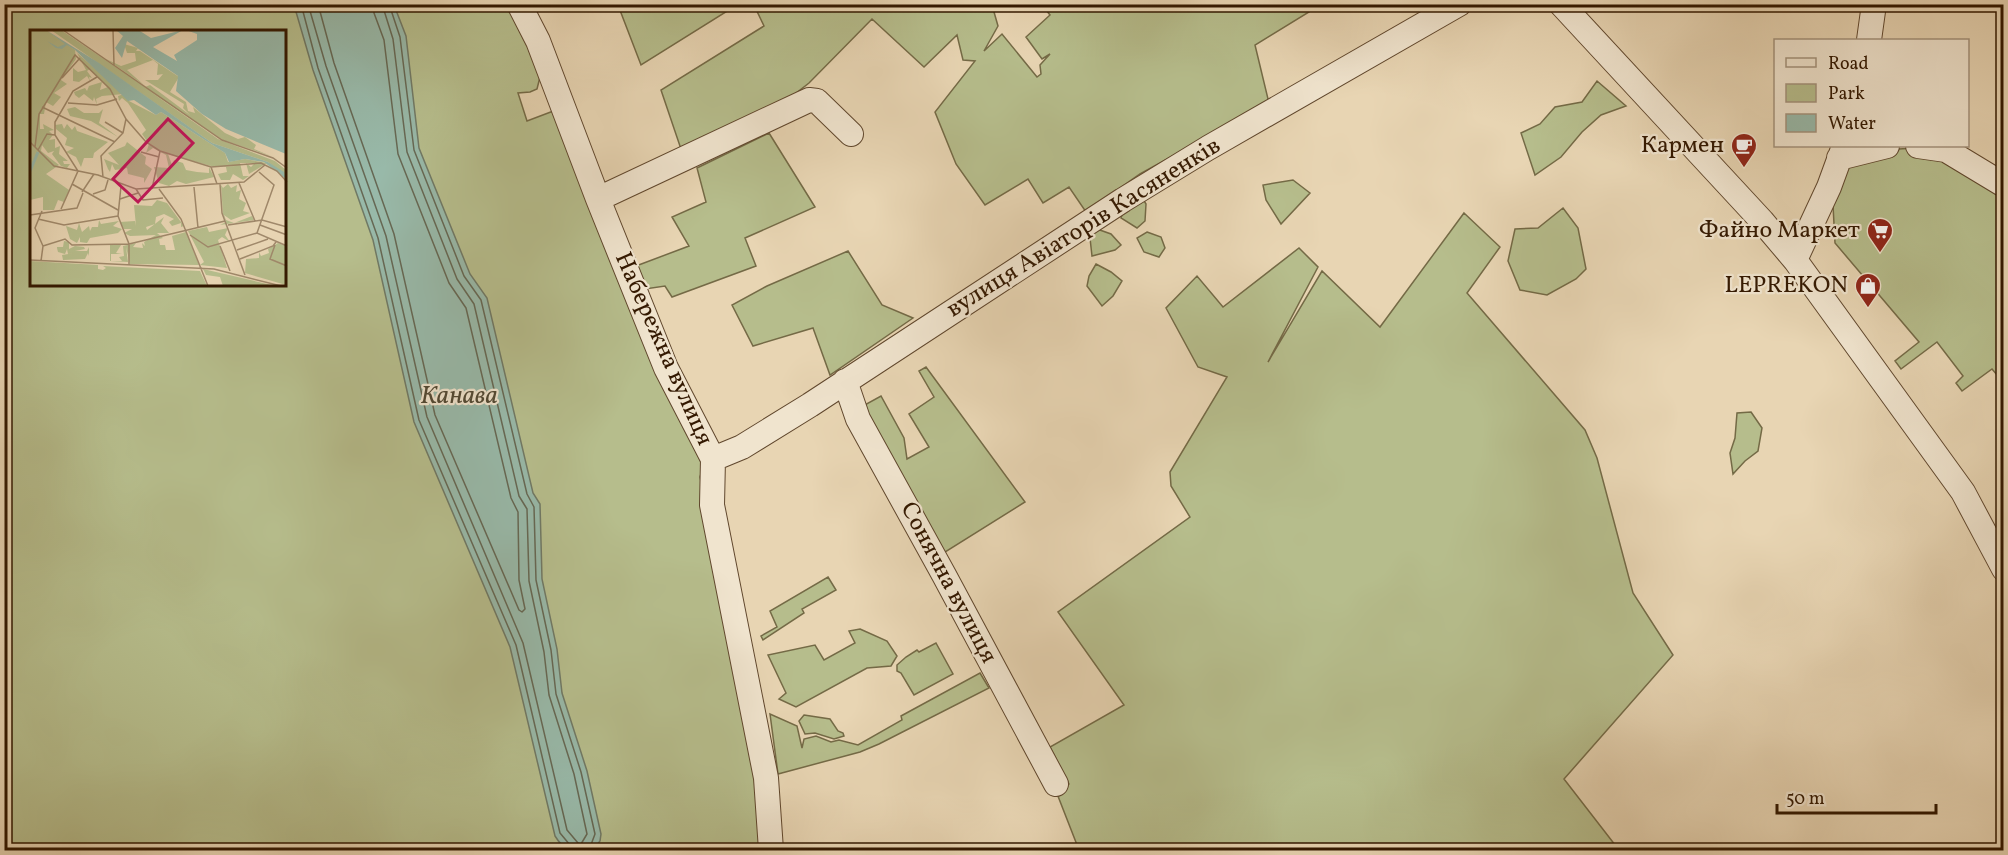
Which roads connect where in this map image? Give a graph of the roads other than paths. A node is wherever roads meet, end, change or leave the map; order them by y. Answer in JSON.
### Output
{"nodes":[{"id":1,"x":519,"y":4,"type":"edge"},
{"id":2,"x":1459,"y":4,"type":"edge"},
{"id":3,"x":1561,"y":4,"type":"edge"},
{"id":4,"x":1874,"y":4,"type":"edge"},
{"id":5,"x":1869,"y":39,"type":"edge"},
{"id":6,"x":851,"y":134,"type":"dead end"},
{"id":7,"x":1880,"y":147,"type":"edge"},
{"id":8,"x":1925,"y":147,"type":"edge"},
{"id":9,"x":1842,"y":152,"type":"edge"},
{"id":10,"x":2004,"y":185,"type":"edge"},
{"id":11,"x":598,"y":199,"type":"junction"},
{"id":12,"x":1795,"y":260,"type":"junction"},
{"id":13,"x":845,"y":381,"type":"junction"},
{"id":14,"x":713,"y":459,"type":"junction"},
{"id":15,"x":2004,"y":569,"type":"edge"},
{"id":16,"x":1056,"y":784,"type":"dead end"},
{"id":17,"x":771,"y":850,"type":"edge"}],
"edges":[{"from":1,"to":11,"type":"street","name":"Набережна вулиця"},
{"from":2,"to":13,"type":"street","name":"вулиця Авіаторів Касяненків"},
{"from":3,"to":12,"type":"street"},
{"from":4,"to":5,"type":"street"},
{"from":6,"to":11,"type":"street"},
{"from":7,"to":9,"type":"street"},
{"from":8,"to":10,"type":"street"},
{"from":9,"to":12,"type":"street"},
{"from":11,"to":14,"type":"street","name":"Набережна вулиця"},
{"from":12,"to":15,"type":"street"},
{"from":13,"to":14,"type":"street","name":"вулиця Авіаторів Касяненків"},
{"from":13,"to":16,"type":"street","name":"Сонячна вулиця"},
{"from":14,"to":17,"type":"street","name":"Набережна вулиця"}]}
